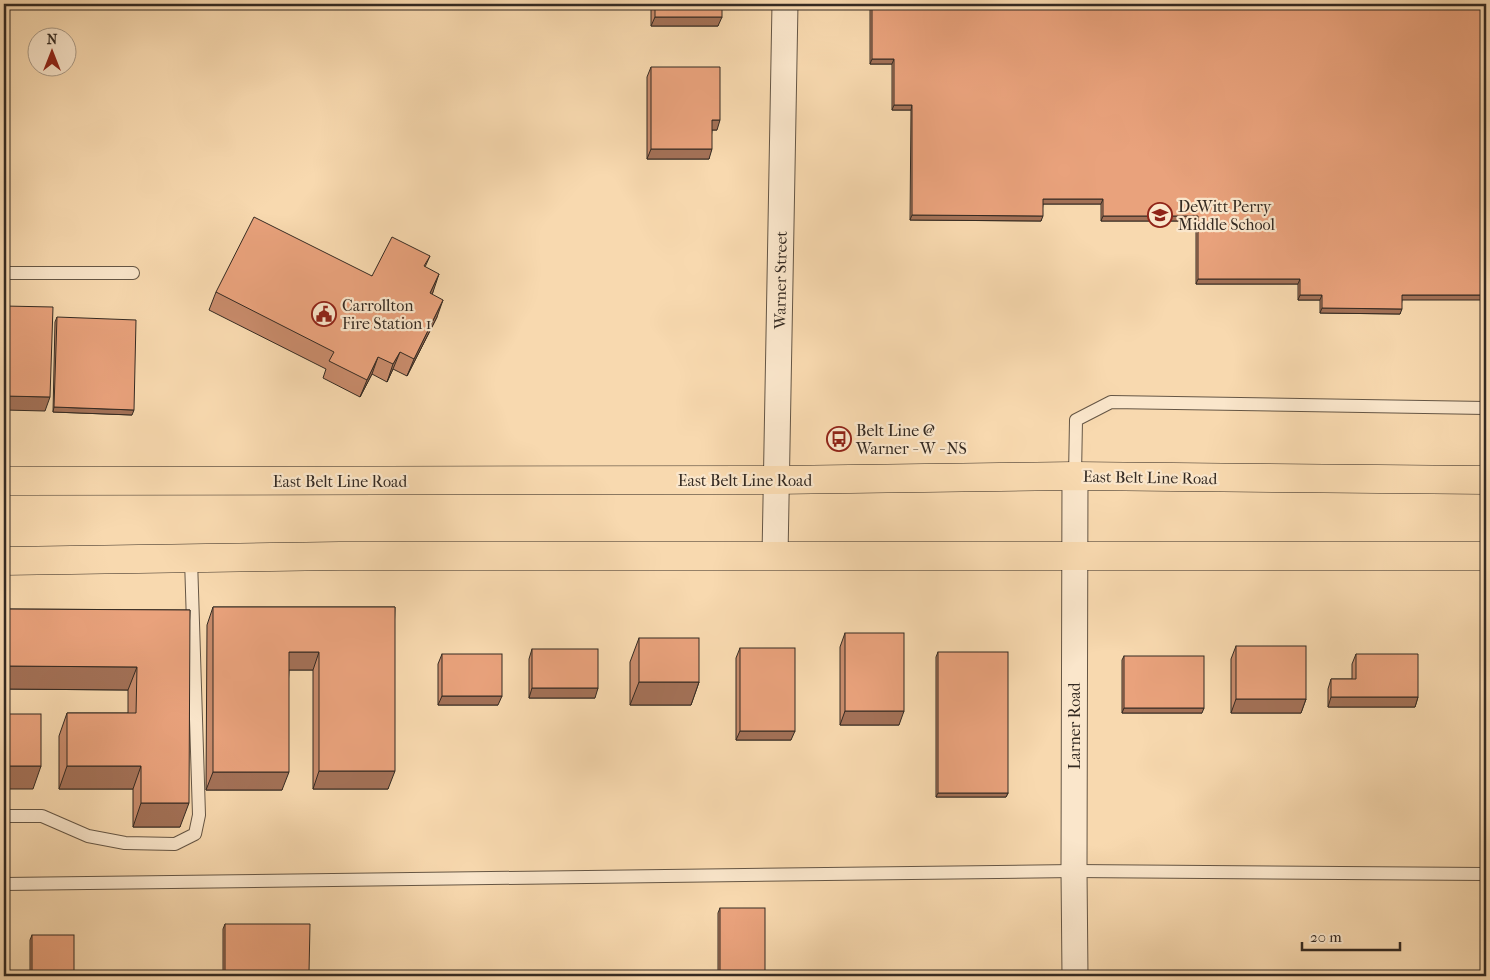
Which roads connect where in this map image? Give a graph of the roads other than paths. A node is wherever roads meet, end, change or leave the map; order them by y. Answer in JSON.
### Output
{"nodes":[{"id":1,"x":785,"y":4,"type":"edge"},
{"id":2,"x":4,"y":273,"type":"edge"},
{"id":3,"x":133,"y":273,"type":"dead end"},
{"id":4,"x":1486,"y":408,"type":"edge"},
{"id":5,"x":1075,"y":476,"type":"junction"},
{"id":6,"x":775,"y":480,"type":"junction"},
{"id":7,"x":1486,"y":480,"type":"edge"},
{"id":8,"x":4,"y":481,"type":"edge"},
{"id":9,"x":775,"y":556,"type":"junction"},
{"id":10,"x":1074,"y":556,"type":"junction"},
{"id":11,"x":1486,"y":556,"type":"edge"},
{"id":12,"x":191,"y":558,"type":"junction"},
{"id":13,"x":4,"y":561,"type":"edge"},
{"id":14,"x":4,"y":816,"type":"edge"},
{"id":15,"x":1074,"y":871,"type":"junction"},
{"id":16,"x":1486,"y":874,"type":"edge"},
{"id":17,"x":4,"y":884,"type":"edge"},
{"id":18,"x":1075,"y":976,"type":"edge"}],
"edges":[{"from":1,"to":6,"type":"street","name":"Warner Street"},
{"from":2,"to":3,"type":"lane"},
{"from":4,"to":5,"type":"lane"},
{"from":5,"to":6,"type":"main road","name":"East Belt Line Road"},
{"from":5,"to":7,"type":"main road","name":"East Belt Line Road"},
{"from":5,"to":10,"type":"street","name":"Larner Road"},
{"from":6,"to":8,"type":"main road","name":"East Belt Line Road"},
{"from":6,"to":9,"type":"street","name":"Warner Street"},
{"from":9,"to":10,"type":"main road"},
{"from":9,"to":12,"type":"main road"},
{"from":10,"to":11,"type":"main road"},
{"from":10,"to":15,"type":"street","name":"Larner Road"},
{"from":12,"to":13,"type":"main road"},
{"from":12,"to":14,"type":"lane"},
{"from":15,"to":16,"type":"lane"},
{"from":15,"to":17,"type":"lane"},
{"from":15,"to":18,"type":"street","name":"Larner Road"}]}
